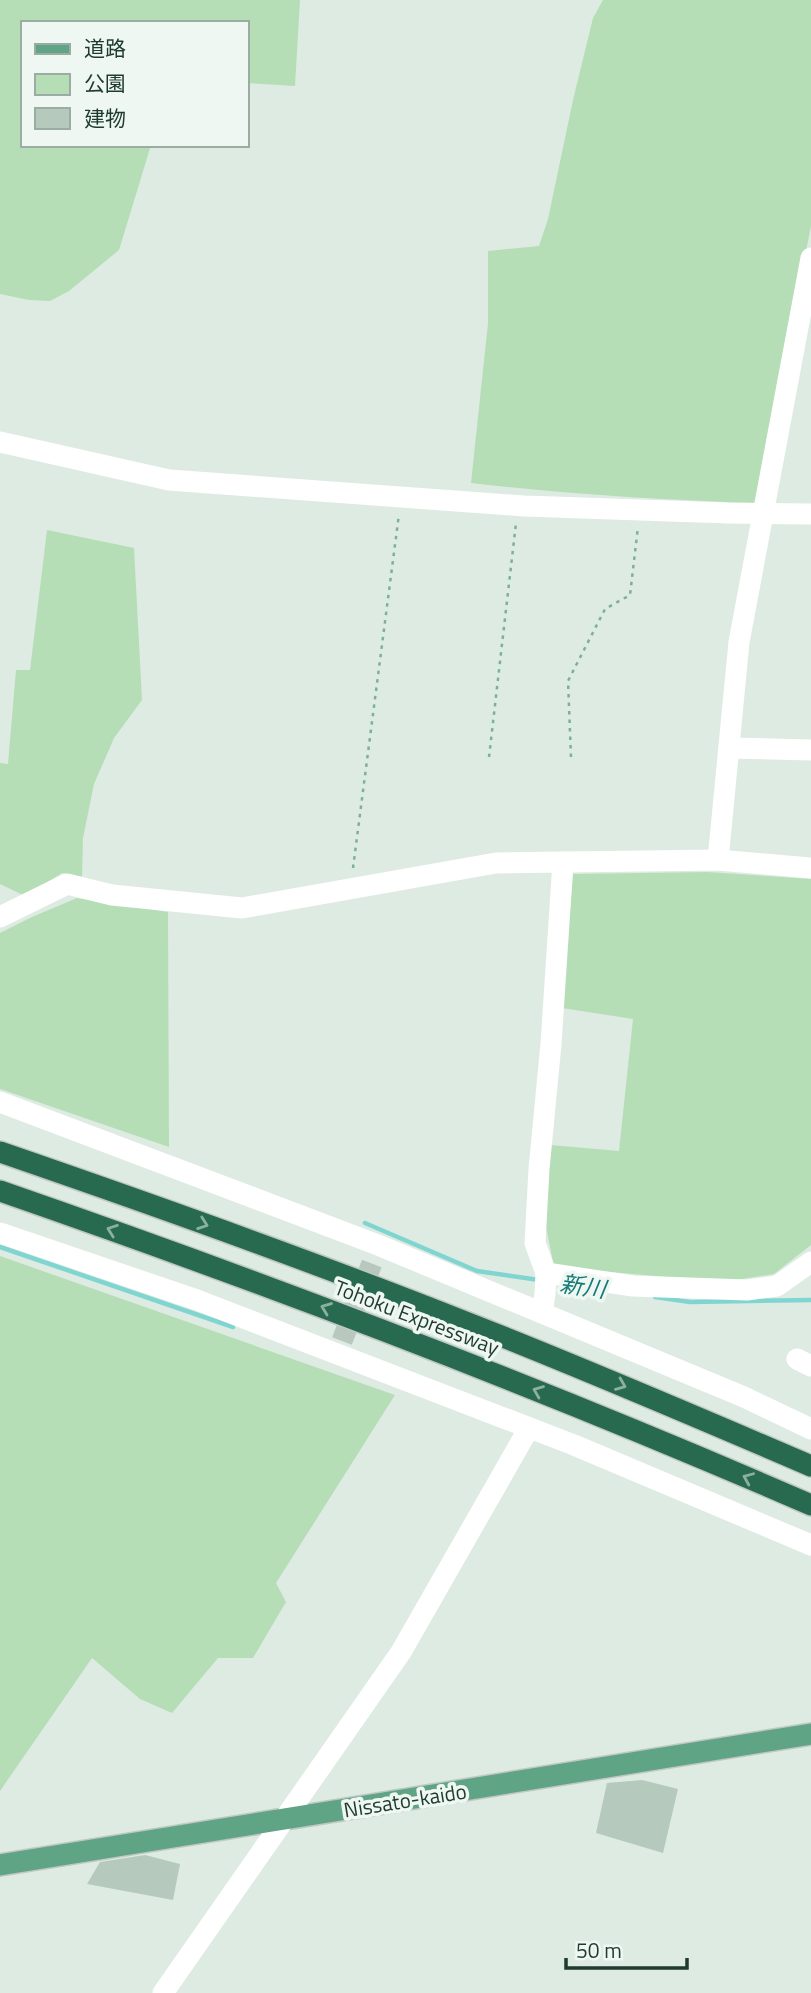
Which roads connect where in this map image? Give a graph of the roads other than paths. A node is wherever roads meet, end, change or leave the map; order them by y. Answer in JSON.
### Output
{"nodes":[{"id":1,"x":811,"y":258,"type":"edge"},
{"id":2,"x":0,"y":442,"type":"edge"},
{"id":3,"x":764,"y":513,"type":"junction"},
{"id":4,"x":811,"y":514,"type":"edge"},
{"id":5,"x":729,"y":748,"type":"junction"},
{"id":6,"x":811,"y":750,"type":"edge"},
{"id":7,"x":718,"y":860,"type":"junction"},
{"id":8,"x":563,"y":862,"type":"junction"},
{"id":9,"x":811,"y":868,"type":"edge"},
{"id":10,"x":0,"y":917,"type":"edge"},
{"id":11,"x":0,"y":1102,"type":"edge"},
{"id":12,"x":0,"y":1152,"type":"edge"},
{"id":13,"x":0,"y":1191,"type":"edge"},
{"id":14,"x":0,"y":1233,"type":"edge"},
{"id":15,"x":811,"y":1262,"type":"edge"},
{"id":16,"x":544,"y":1293,"type":"junction"},
{"id":17,"x":529,"y":1428,"type":"junction"},
{"id":18,"x":811,"y":1429,"type":"edge"},
{"id":19,"x":811,"y":1466,"type":"edge"},
{"id":20,"x":811,"y":1505,"type":"edge"},
{"id":21,"x":811,"y":1545,"type":"edge"},
{"id":22,"x":811,"y":1734,"type":"edge"},
{"id":23,"x":284,"y":1819,"type":"junction"},
{"id":24,"x":0,"y":1865,"type":"edge"},
{"id":25,"x":163,"y":1993,"type":"edge"}],
"edges":[{"from":1,"to":3,"type":"street"},
{"from":2,"to":3,"type":"street"},
{"from":3,"to":4,"type":"street"},
{"from":3,"to":5,"type":"street"},
{"from":5,"to":6,"type":"street"},
{"from":5,"to":7,"type":"street"},
{"from":7,"to":8,"type":"street"},
{"from":7,"to":9,"type":"street"},
{"from":8,"to":10,"type":"street"},
{"from":8,"to":16,"type":"street"},
{"from":11,"to":16,"type":"street"},
{"from":12,"to":19,"type":"highway","name":"Tohoku Expressway","one_way":true},
{"from":20,"to":13,"type":"highway","name":"Tohoku Expressway","one_way":true},
{"from":14,"to":17,"type":"street"},
{"from":15,"to":16,"type":"street"},
{"from":16,"to":18,"type":"street"},
{"from":17,"to":21,"type":"street"},
{"from":17,"to":23,"type":"street"},
{"from":22,"to":23,"type":"main road","name":"Nissato-kaido"},
{"from":23,"to":24,"type":"main road","name":"Nissato-kaido"},
{"from":23,"to":25,"type":"street"}]}
